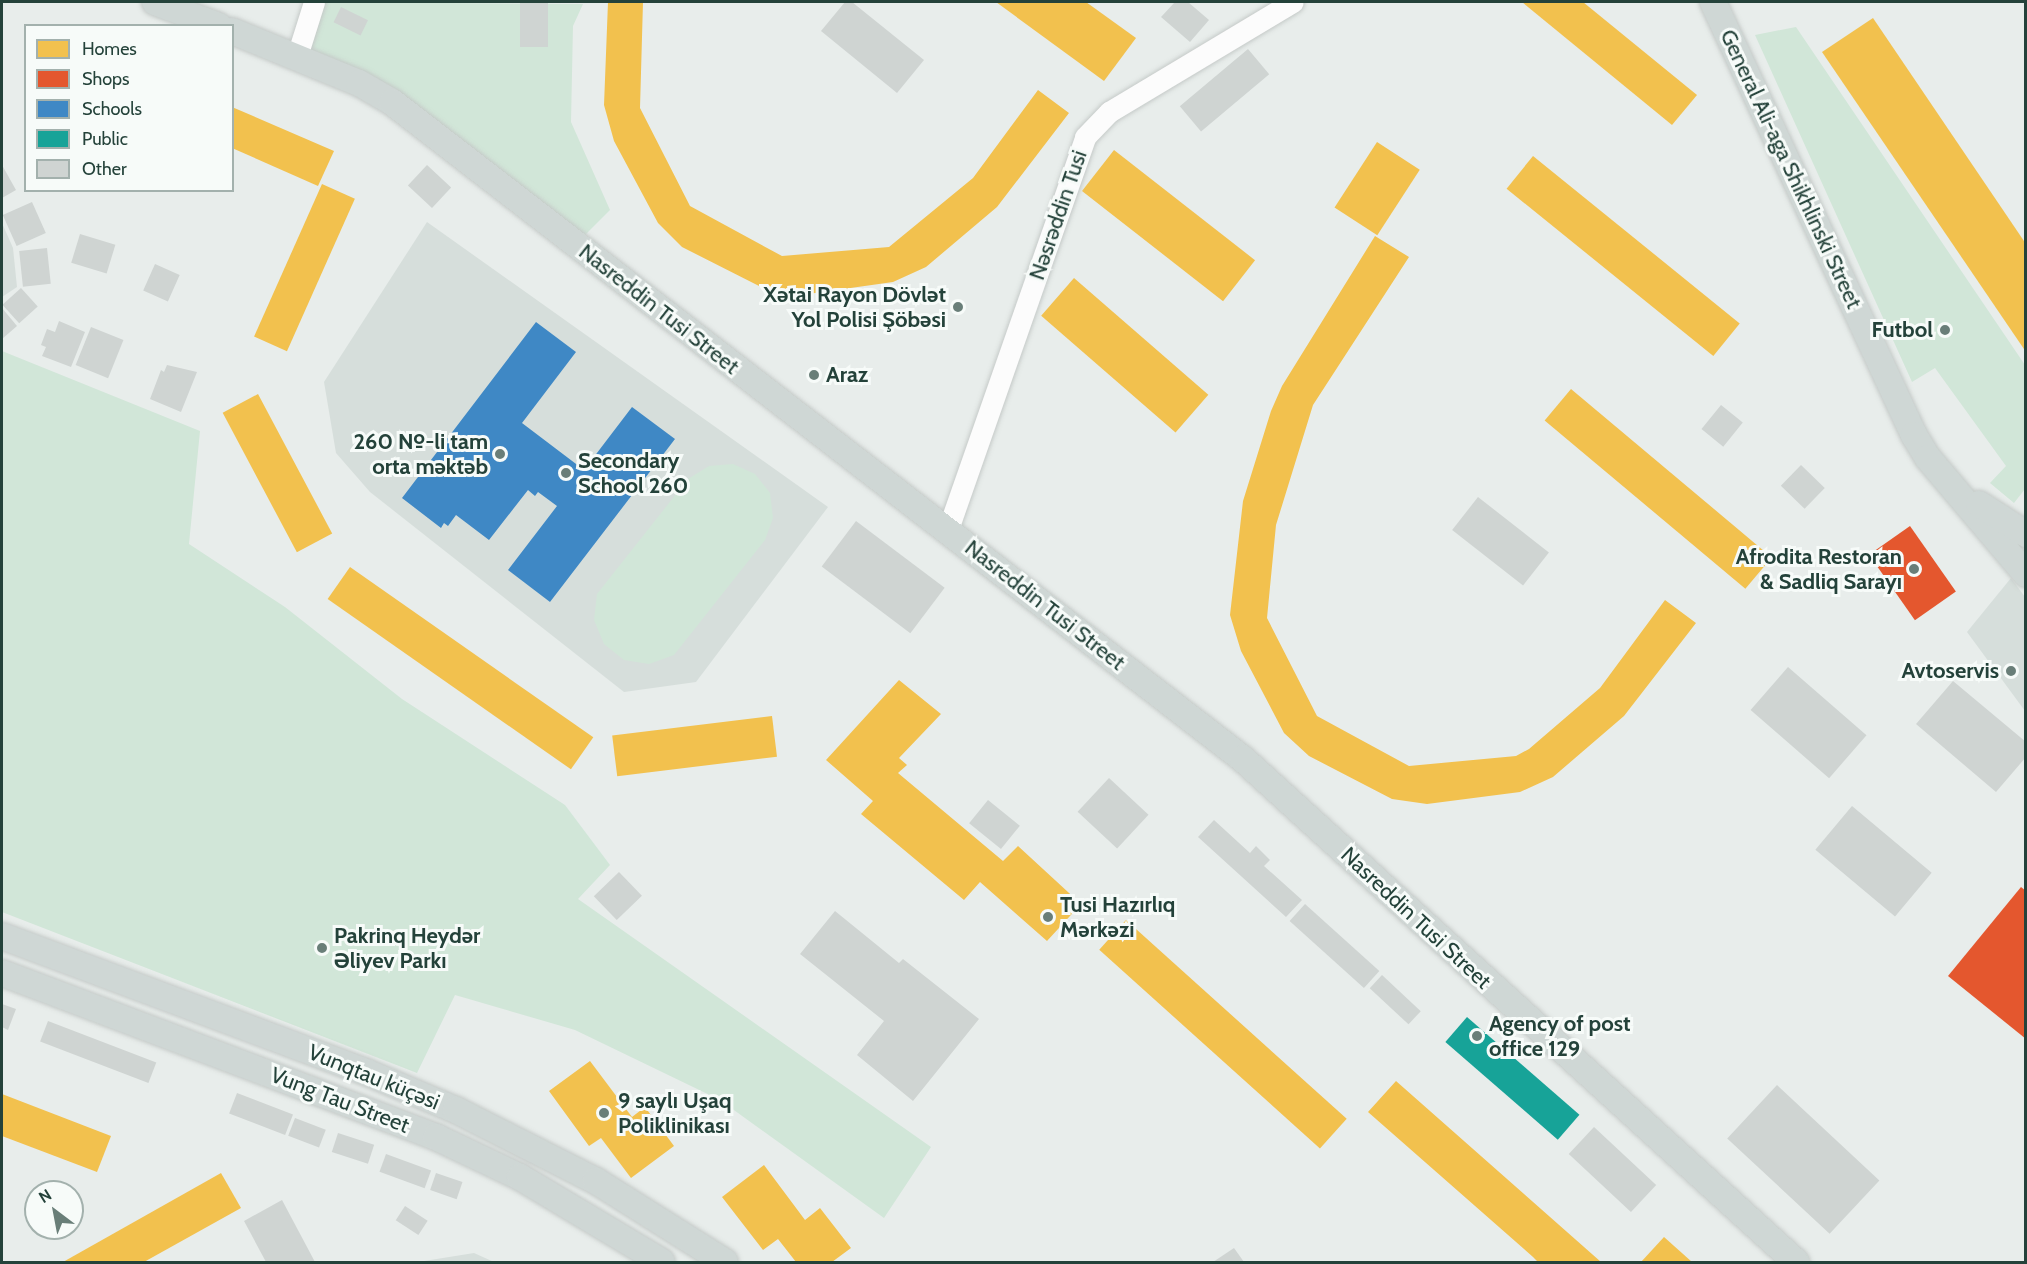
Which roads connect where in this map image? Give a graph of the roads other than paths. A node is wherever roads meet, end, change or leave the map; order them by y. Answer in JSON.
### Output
{"nodes":[{"id":1,"x":156,"y":2,"type":"edge"},
{"id":2,"x":314,"y":2,"type":"edge"},
{"id":3,"x":1293,"y":2,"type":"edge"},
{"id":4,"x":1713,"y":2,"type":"edge"},
{"id":5,"x":214,"y":24,"type":"edge"},
{"id":6,"x":234,"y":32,"type":"edge"},
{"id":7,"x":297,"y":56,"type":"junction"},
{"id":8,"x":1959,"y":490,"type":"junction"},
{"id":9,"x":948,"y":529,"type":"junction"},
{"id":10,"x":2025,"y":534,"type":"edge"},
{"id":11,"x":2025,"y":574,"type":"edge"},
{"id":12,"x":2,"y":936,"type":"edge"},
{"id":13,"x":2,"y":973,"type":"edge"},
{"id":14,"x":662,"y":1263,"type":"edge"},
{"id":15,"x":725,"y":1263,"type":"edge"},
{"id":16,"x":1796,"y":1263,"type":"edge"}],
"edges":[{"from":1,"to":5,"type":"main road"},
{"from":2,"to":7,"type":"street"},
{"from":3,"to":9,"type":"street","name":"Nəsrəddin Tusi"},
{"from":4,"to":8,"type":"main road","name":"General Ali-aga Shikhlinski Street"},
{"from":6,"to":7,"type":"main road","name":"Nasreddin Tusi Street"},
{"from":7,"to":9,"type":"main road","name":"Nasreddin Tusi Street"},
{"from":8,"to":10,"type":"main road"},
{"from":8,"to":11,"type":"main road","name":"General Ali-aga Shikhlinski Street"},
{"from":9,"to":16,"type":"main road","name":"Nasreddin Tusi Street"},
{"from":12,"to":15,"type":"main road","name":"Vunqtau küçəsi"},
{"from":13,"to":14,"type":"main road","name":"Vung Tau Street"}]}
